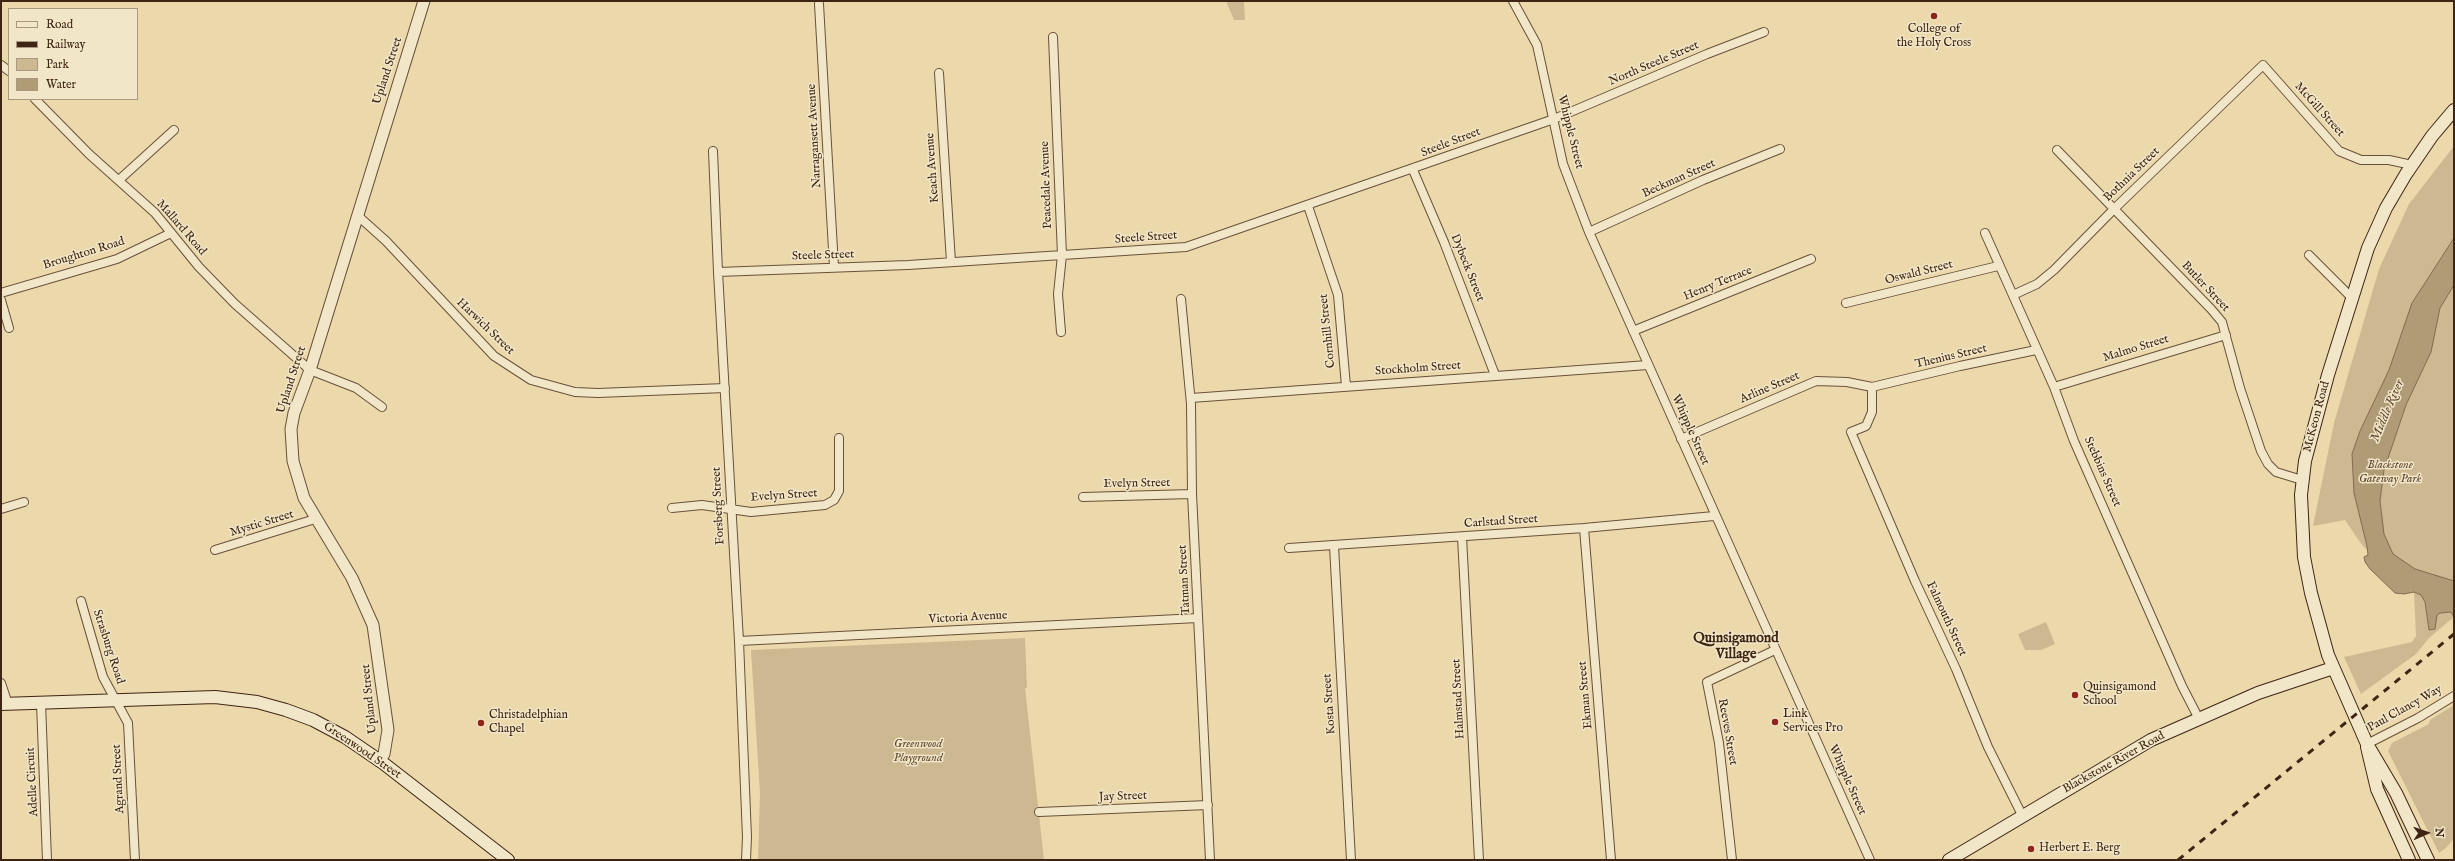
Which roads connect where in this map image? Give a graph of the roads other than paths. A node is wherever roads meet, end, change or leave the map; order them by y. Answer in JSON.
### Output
{"nodes":[{"id":1,"x":424,"y":1,"type":"edge"},
{"id":2,"x":1513,"y":1,"type":"edge"},
{"id":3,"x":820,"y":4,"type":"dead end"},
{"id":4,"x":1764,"y":32,"type":"dead end"},
{"id":5,"x":1053,"y":37,"type":"dead end"},
{"id":6,"x":2263,"y":65,"type":"joint"},
{"id":7,"x":939,"y":73,"type":"dead end"},
{"id":8,"x":37,"y":100,"type":"edge"},
{"id":9,"x":2454,"y":110,"type":"edge"},
{"id":10,"x":1554,"y":119,"type":"junction"},
{"id":11,"x":174,"y":130,"type":"dead end"},
{"id":12,"x":1780,"y":149,"type":"dead end"},
{"id":13,"x":2057,"y":150,"type":"dead end"},
{"id":14,"x":713,"y":151,"type":"dead end"},
{"id":15,"x":2412,"y":165,"type":"junction"},
{"id":16,"x":1412,"y":170,"type":"junction"},
{"id":17,"x":119,"y":180,"type":"junction"},
{"id":18,"x":1308,"y":206,"type":"junction"},
{"id":19,"x":2113,"y":210,"type":"junction"},
{"id":20,"x":357,"y":215,"type":"junction"},
{"id":21,"x":1589,"y":232,"type":"junction"},
{"id":22,"x":171,"y":233,"type":"junction"},
{"id":23,"x":1985,"y":233,"type":"dead end"},
{"id":24,"x":1062,"y":255,"type":"junction"},
{"id":25,"x":2309,"y":255,"type":"dead end"},
{"id":26,"x":1811,"y":259,"type":"dead end"},
{"id":27,"x":951,"y":262,"type":"junction"},
{"id":28,"x":1998,"y":266,"type":"junction"},
{"id":29,"x":834,"y":267,"type":"junction"},
{"id":30,"x":718,"y":272,"type":"junction"},
{"id":31,"x":1,"y":293,"type":"edge"},
{"id":32,"x":2013,"y":295,"type":"junction"},
{"id":33,"x":2352,"y":298,"type":"junction"},
{"id":34,"x":1181,"y":299,"type":"dead end"},
{"id":35,"x":1,"y":300,"type":"edge"},
{"id":36,"x":1846,"y":303,"type":"dead end"},
{"id":37,"x":10,"y":328,"type":"dead end"},
{"id":38,"x":1633,"y":331,"type":"junction"},
{"id":39,"x":1062,"y":332,"type":"dead end"},
{"id":40,"x":2226,"y":335,"type":"junction"},
{"id":41,"x":2036,"y":350,"type":"junction"},
{"id":42,"x":1648,"y":365,"type":"junction"},
{"id":43,"x":310,"y":370,"type":"junction"},
{"id":44,"x":1496,"y":375,"type":"junction"},
{"id":45,"x":1346,"y":386,"type":"junction"},
{"id":46,"x":1872,"y":387,"type":"junction"},
{"id":47,"x":2054,"y":387,"type":"junction"},
{"id":48,"x":725,"y":388,"type":"junction"},
{"id":49,"x":1191,"y":398,"type":"junction"},
{"id":50,"x":382,"y":407,"type":"dead end"},
{"id":51,"x":839,"y":438,"type":"dead end"},
{"id":52,"x":1681,"y":439,"type":"junction"},
{"id":53,"x":2302,"y":480,"type":"junction"},
{"id":54,"x":1192,"y":494,"type":"junction"},
{"id":55,"x":1083,"y":497,"type":"dead end"},
{"id":56,"x":24,"y":502,"type":"dead end"},
{"id":57,"x":672,"y":508,"type":"dead end"},
{"id":58,"x":1,"y":509,"type":"edge"},
{"id":59,"x":731,"y":509,"type":"junction"},
{"id":60,"x":1714,"y":516,"type":"junction"},
{"id":61,"x":315,"y":520,"type":"junction"},
{"id":62,"x":1584,"y":528,"type":"junction"},
{"id":63,"x":1462,"y":537,"type":"junction"},
{"id":64,"x":1334,"y":546,"type":"junction"},
{"id":65,"x":1289,"y":548,"type":"dead end"},
{"id":66,"x":215,"y":550,"type":"dead end"},
{"id":67,"x":81,"y":600,"type":"dead end"},
{"id":68,"x":1198,"y":618,"type":"junction"},
{"id":69,"x":739,"y":641,"type":"junction"},
{"id":70,"x":1775,"y":650,"type":"junction"},
{"id":71,"x":2333,"y":668,"type":"junction"},
{"id":72,"x":1,"y":683,"type":"edge"},
{"id":73,"x":2454,"y":696,"type":"edge"},
{"id":74,"x":114,"y":700,"type":"junction"},
{"id":75,"x":42,"y":703,"type":"junction"},
{"id":76,"x":4,"y":704,"type":"edge"},
{"id":77,"x":2199,"y":719,"type":"junction"},
{"id":78,"x":2367,"y":744,"type":"junction"},
{"id":79,"x":379,"y":761,"type":"junction"},
{"id":80,"x":1208,"y":805,"type":"junction"},
{"id":81,"x":1039,"y":812,"type":"dead end"},
{"id":82,"x":2022,"y":815,"type":"junction"},
{"id":83,"x":47,"y":860,"type":"edge"},
{"id":84,"x":135,"y":860,"type":"edge"},
{"id":85,"x":508,"y":860,"type":"edge"},
{"id":86,"x":746,"y":860,"type":"edge"},
{"id":87,"x":1210,"y":860,"type":"edge"},
{"id":88,"x":1351,"y":860,"type":"edge"},
{"id":89,"x":1479,"y":860,"type":"edge"},
{"id":90,"x":1611,"y":860,"type":"edge"},
{"id":91,"x":1732,"y":860,"type":"edge"},
{"id":92,"x":1870,"y":860,"type":"edge"},
{"id":93,"x":1949,"y":860,"type":"edge"},
{"id":94,"x":2409,"y":860,"type":"edge"},
{"id":95,"x":2428,"y":860,"type":"edge"}],
"edges":[{"from":1,"to":20,"type":"street","name":"Upland Street"},
{"from":2,"to":10,"type":"street","name":"Whipple Street"},
{"from":3,"to":29,"type":"street","name":"Narragansett Avenue"},
{"from":4,"to":10,"type":"street","name":"North Steele Street"},
{"from":5,"to":24,"type":"street","name":"Peacedale Avenue"},
{"from":6,"to":15,"type":"street","name":"McGill Street"},
{"from":6,"to":19,"type":"street","name":"Bothnia Street"},
{"from":7,"to":27,"type":"street","name":"Keach Avenue"},
{"from":8,"to":17,"type":"street","name":"Mallard Road"},
{"from":9,"to":15,"type":"main road","name":"McKeon Road"},
{"from":10,"to":16,"type":"street","name":"Steele Street"},
{"from":10,"to":21,"type":"street","name":"Whipple Street"},
{"from":11,"to":17,"type":"street"},
{"from":12,"to":21,"type":"street","name":"Beckman Street"},
{"from":13,"to":19,"type":"street","name":"Butler Street"},
{"from":14,"to":30,"type":"street","name":"Forsberg Street"},
{"from":15,"to":33,"type":"main road","name":"McKeon Road"},
{"from":16,"to":18,"type":"street","name":"Steele Street"},
{"from":16,"to":44,"type":"street","name":"Dybeck Street"},
{"from":17,"to":22,"type":"street","name":"Mallard Road"},
{"from":18,"to":24,"type":"street","name":"Steele Street"},
{"from":18,"to":45,"type":"street","name":"Cornhill Street"},
{"from":19,"to":32,"type":"street","name":"Bothnia Street"},
{"from":19,"to":40,"type":"street","name":"Butler Street"},
{"from":20,"to":43,"type":"street","name":"Upland Street"},
{"from":20,"to":48,"type":"street","name":"Harwich Street"},
{"from":21,"to":38,"type":"street","name":"Whipple Street"},
{"from":22,"to":31,"type":"street","name":"Broughton Road"},
{"from":22,"to":43,"type":"street","name":"Mallard Road"},
{"from":23,"to":28,"type":"street","name":"Stebbins Street"},
{"from":24,"to":27,"type":"street","name":"Steele Street"},
{"from":24,"to":39,"type":"street","name":"Peacedale Avenue"},
{"from":25,"to":33,"type":"street"},
{"from":26,"to":38,"type":"street","name":"Henry Terrace"},
{"from":27,"to":29,"type":"street","name":"Steele Street"},
{"from":28,"to":32,"type":"street","name":"Stebbins Street"},
{"from":28,"to":36,"type":"street","name":"Oswald Street"},
{"from":29,"to":30,"type":"street","name":"Steele Street"},
{"from":30,"to":48,"type":"street","name":"Forsberg Street"},
{"from":32,"to":41,"type":"street","name":"Stebbins Street"},
{"from":33,"to":53,"type":"main road","name":"McKeon Road"},
{"from":34,"to":49,"type":"street","name":"Tatman Street"},
{"from":35,"to":37,"type":"street"},
{"from":38,"to":42,"type":"street","name":"Whipple Street"},
{"from":40,"to":47,"type":"street","name":"Malmo Street"},
{"from":40,"to":53,"type":"street","name":"Butler Street"},
{"from":41,"to":46,"type":"street","name":"Thenius Street"},
{"from":41,"to":47,"type":"street","name":"Stebbins Street"},
{"from":42,"to":44,"type":"street","name":"Stockholm Street"},
{"from":42,"to":52,"type":"street","name":"Whipple Street"},
{"from":43,"to":50,"type":"street"},
{"from":43,"to":61,"type":"street","name":"Upland Street"},
{"from":44,"to":45,"type":"street","name":"Stockholm Street"},
{"from":45,"to":49,"type":"street","name":"Stockholm Street"},
{"from":46,"to":52,"type":"street","name":"Arline Street"},
{"from":46,"to":82,"type":"street","name":"Falmouth Street"},
{"from":47,"to":77,"type":"street","name":"Stebbins Street"},
{"from":48,"to":59,"type":"street","name":"Forsberg Street"},
{"from":49,"to":54,"type":"street","name":"Tatman Street"},
{"from":51,"to":59,"type":"street","name":"Evelyn Street"},
{"from":52,"to":60,"type":"street","name":"Whipple Street"},
{"from":53,"to":71,"type":"main road","name":"McKeon Road"},
{"from":54,"to":55,"type":"street","name":"Evelyn Street"},
{"from":54,"to":68,"type":"street","name":"Tatman Street"},
{"from":56,"to":58,"type":"street"},
{"from":57,"to":59,"type":"street","name":"Evelyn Street"},
{"from":59,"to":69,"type":"street","name":"Forsberg Street"},
{"from":60,"to":62,"type":"street","name":"Carlstad Street"},
{"from":60,"to":70,"type":"street","name":"Whipple Street"},
{"from":61,"to":66,"type":"street","name":"Mystic Street"},
{"from":61,"to":79,"type":"street","name":"Upland Street"},
{"from":62,"to":63,"type":"street","name":"Carlstad Street"},
{"from":62,"to":90,"type":"street","name":"Ekman Street"},
{"from":63,"to":64,"type":"street","name":"Carlstad Street"},
{"from":63,"to":89,"type":"street","name":"Halmstad Street"},
{"from":64,"to":65,"type":"street","name":"Carlstad Street"},
{"from":64,"to":88,"type":"street","name":"Kosta Street"},
{"from":67,"to":74,"type":"street","name":"Strasburg Road"},
{"from":68,"to":69,"type":"street","name":"Victoria Avenue"},
{"from":68,"to":80,"type":"street","name":"Tatman Street"},
{"from":69,"to":86,"type":"street","name":"Forsberg Street"},
{"from":70,"to":91,"type":"street","name":"Reeves Street"},
{"from":70,"to":92,"type":"street","name":"Whipple Street"},
{"from":71,"to":77,"type":"main road","name":"Blackstone River Road"},
{"from":71,"to":78,"type":"main road","name":"McKeon Road"},
{"from":72,"to":76,"type":"street"},
{"from":73,"to":78,"type":"street","name":"Paul Clancy Way"},
{"from":74,"to":75,"type":"main road","name":"Greenwood Street"},
{"from":74,"to":79,"type":"main road","name":"Greenwood Street"},
{"from":74,"to":84,"type":"street","name":"Agrand Street"},
{"from":75,"to":76,"type":"main road","name":"Greenwood Street"},
{"from":75,"to":83,"type":"street","name":"Adelle Circuit"},
{"from":77,"to":82,"type":"main road","name":"Blackstone River Road"},
{"from":78,"to":94,"type":"main road","name":"McKeon Road"},
{"from":78,"to":95,"type":"main road","name":"McKeon Road"},
{"from":79,"to":85,"type":"main road","name":"Greenwood Street"},
{"from":80,"to":81,"type":"street","name":"Jay Street"},
{"from":80,"to":87,"type":"street","name":"Tatman Street"},
{"from":82,"to":93,"type":"main road","name":"Blackstone River Road"}]}
